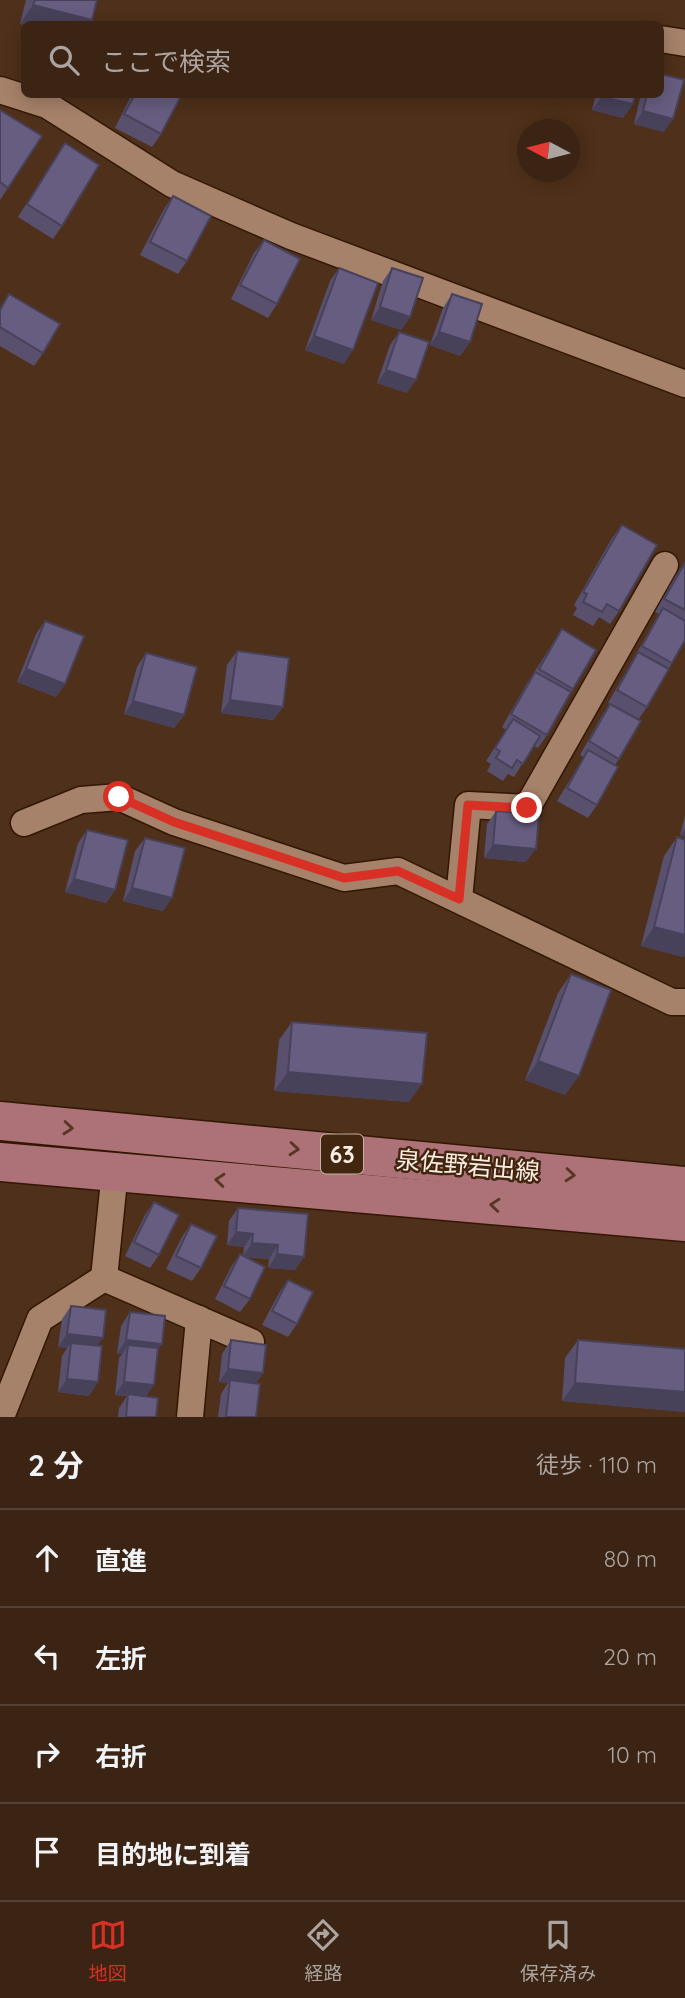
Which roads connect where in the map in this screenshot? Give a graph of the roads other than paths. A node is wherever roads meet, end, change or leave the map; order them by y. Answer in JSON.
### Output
{"nodes":[{"id":1,"x":664,"y":40,"type":"edge"},
{"id":2,"x":685,"y":43,"type":"edge"},
{"id":3,"x":0,"y":90,"type":"edge"},
{"id":4,"x":21,"y":97,"type":"edge"},
{"id":5,"x":25,"y":98,"type":"edge"},
{"id":6,"x":685,"y":384,"type":"edge"},
{"id":7,"x":665,"y":565,"type":"dead end"},
{"id":8,"x":23,"y":824,"type":"dead end"},
{"id":9,"x":459,"y":899,"type":"junction"},
{"id":10,"x":685,"y":1002,"type":"edge"},
{"id":11,"x":0,"y":1121,"type":"edge"},
{"id":12,"x":0,"y":1161,"type":"edge"},
{"id":13,"x":115,"y":1171,"type":"junction"},
{"id":14,"x":685,"y":1186,"type":"edge"},
{"id":15,"x":685,"y":1222,"type":"edge"},
{"id":16,"x":104,"y":1278,"type":"junction"},
{"id":17,"x":199,"y":1319,"type":"junction"},
{"id":18,"x":251,"y":1342,"type":"edge"},
{"id":19,"x":1,"y":1417,"type":"edge"},
{"id":20,"x":190,"y":1417,"type":"edge"}],
"edges":[{"from":1,"to":2,"type":"street"},
{"from":3,"to":4,"type":"street"},
{"from":5,"to":6,"type":"street"},
{"from":7,"to":9,"type":"street"},
{"from":8,"to":9,"type":"street"},
{"from":9,"to":10,"type":"street"},
{"from":11,"to":14,"type":"main road","name":"泉佐野岩出線","number":"63","one_way":true},
{"from":12,"to":13,"type":"main road","name":"泉佐野岩出線","number":"63"},
{"from":15,"to":13,"type":"main road","name":"泉佐野岩出線","number":"63","one_way":true},
{"from":13,"to":16,"type":"street"},
{"from":16,"to":17,"type":"street"},
{"from":16,"to":19,"type":"street"},
{"from":17,"to":18,"type":"street"},
{"from":17,"to":20,"type":"street"}]}
